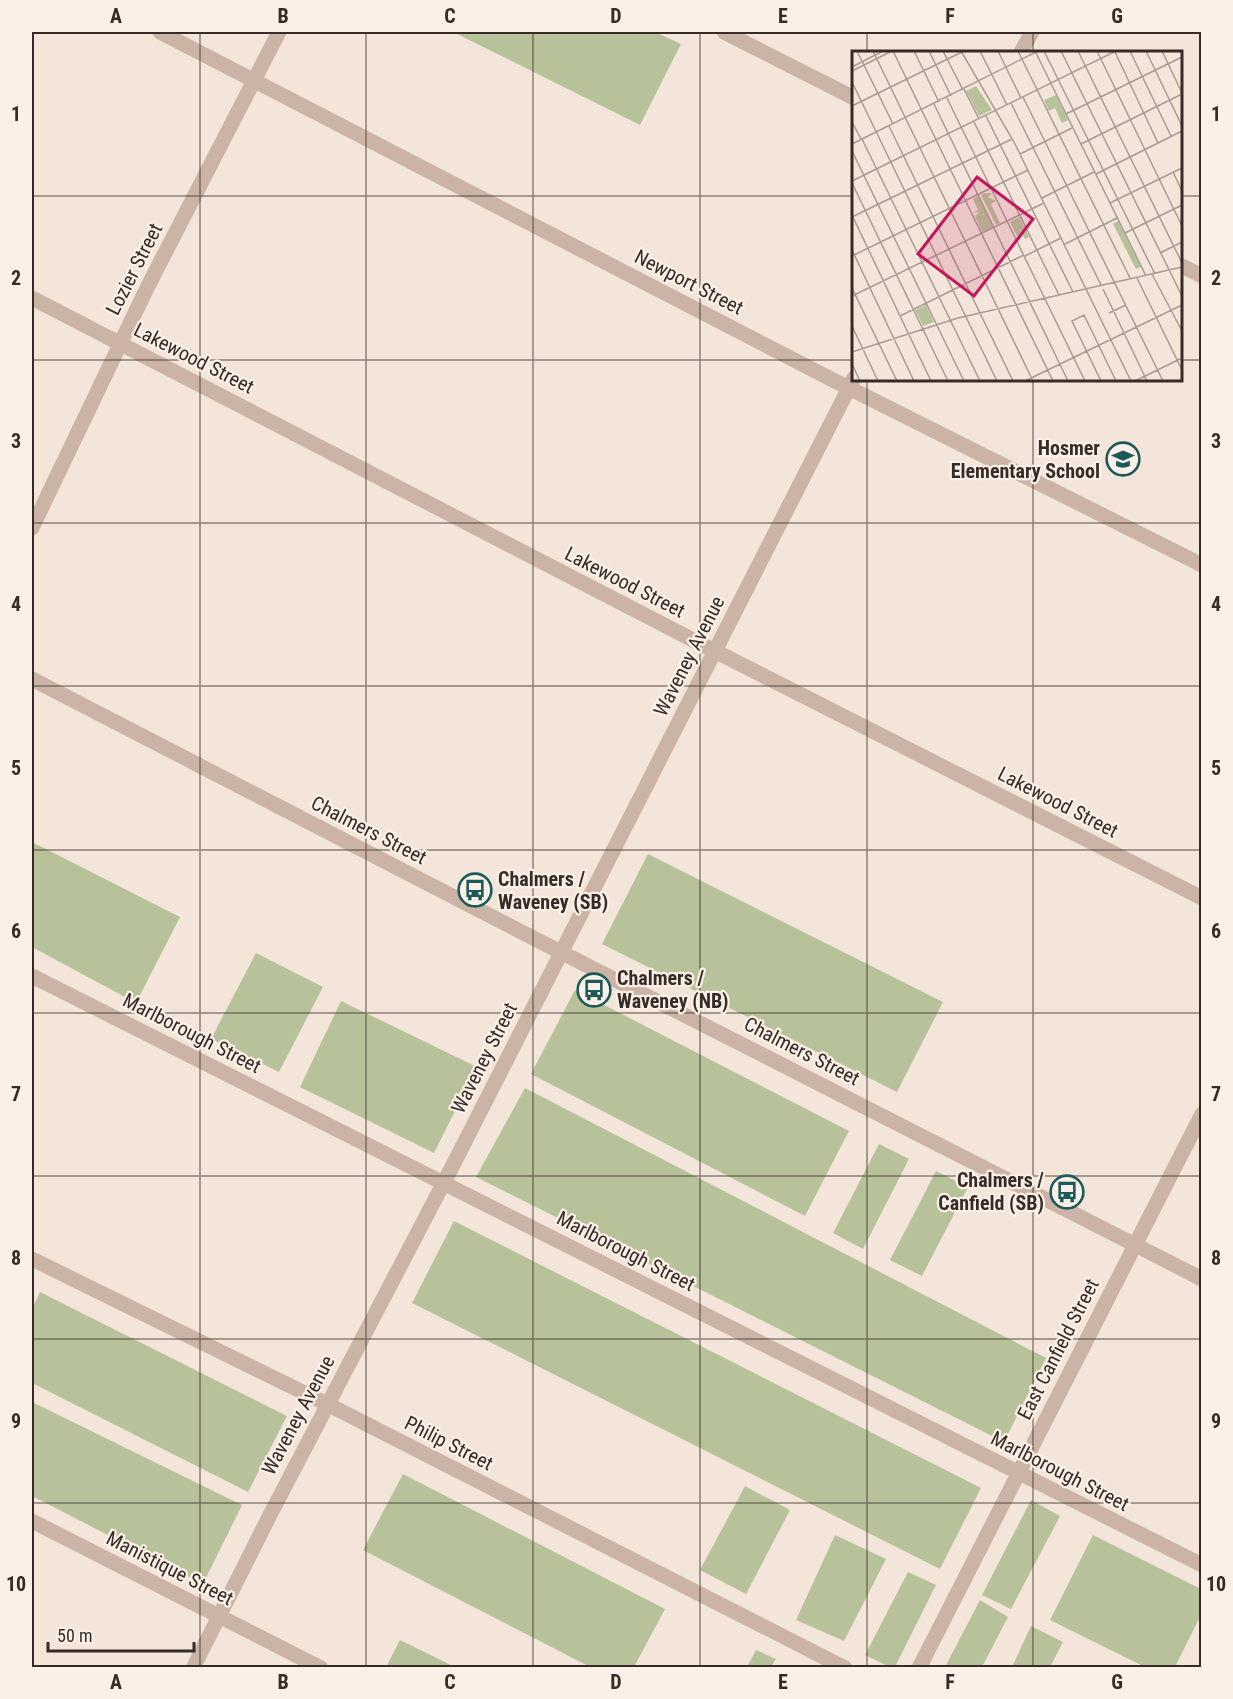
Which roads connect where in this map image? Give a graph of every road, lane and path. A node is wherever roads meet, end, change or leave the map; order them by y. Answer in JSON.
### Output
{"nodes":[{"id":1,"x":160,"y":32,"type":"edge"},
{"id":2,"x":279,"y":32,"type":"edge"},
{"id":3,"x":724,"y":32,"type":"edge"},
{"id":4,"x":1032,"y":32,"type":"edge"},
{"id":5,"x":1022,"y":51,"type":"edge"},
{"id":6,"x":255,"y":80,"type":"junction"},
{"id":7,"x":852,"y":97,"type":"edge"},
{"id":8,"x":1182,"y":266,"type":"edge"},
{"id":9,"x":1202,"y":276,"type":"edge"},
{"id":10,"x":32,"y":298,"type":"edge"},
{"id":11,"x":120,"y":344,"type":"junction"},
{"id":12,"x":851,"y":383,"type":"edge"},
{"id":13,"x":32,"y":528,"type":"edge"},
{"id":14,"x":1202,"y":565,"type":"edge"},
{"id":15,"x":715,"y":651,"type":"junction"},
{"id":16,"x":32,"y":679,"type":"edge"},
{"id":17,"x":1202,"y":898,"type":"edge"},
{"id":18,"x":562,"y":953,"type":"junction"},
{"id":19,"x":32,"y":976,"type":"edge"},
{"id":20,"x":1202,"y":1114,"type":"edge"},
{"id":21,"x":444,"y":1183,"type":"junction"},
{"id":22,"x":1135,"y":1245,"type":"junction"},
{"id":23,"x":32,"y":1259,"type":"edge"},
{"id":24,"x":1202,"y":1279,"type":"edge"},
{"id":25,"x":327,"y":1404,"type":"junction"},
{"id":26,"x":1018,"y":1473,"type":"junction"},
{"id":27,"x":32,"y":1521,"type":"edge"},
{"id":28,"x":1202,"y":1565,"type":"edge"},
{"id":29,"x":219,"y":1616,"type":"junction"},
{"id":30,"x":193,"y":1668,"type":"edge"},
{"id":31,"x":321,"y":1668,"type":"edge"},
{"id":32,"x":845,"y":1668,"type":"edge"},
{"id":33,"x":919,"y":1668,"type":"edge"}],
"edges":[{"from":1,"to":6,"type":"street","name":"Newport Street"},
{"from":2,"to":6,"type":"street","name":"Lozier Street"},
{"from":3,"to":7,"type":"street"},
{"from":4,"to":5,"type":"street"},
{"from":6,"to":11,"type":"street","name":"Lozier Street"},
{"from":6,"to":12,"type":"street","name":"Newport Street"},
{"from":8,"to":9,"type":"street"},
{"from":10,"to":11,"type":"street","name":"Lakewood Street"},
{"from":11,"to":13,"type":"street","name":"Lozier Street"},
{"from":11,"to":15,"type":"street","name":"Lakewood Street"},
{"from":12,"to":14,"type":"street","name":"Newport Street"},
{"from":12,"to":15,"type":"street","name":"Waveney Avenue"},
{"from":15,"to":17,"type":"street","name":"Lakewood Street"},
{"from":15,"to":18,"type":"street","name":"Waveney Avenue"},
{"from":16,"to":18,"type":"street","name":"Chalmers Street"},
{"from":18,"to":21,"type":"street","name":"Waveney Street"},
{"from":18,"to":22,"type":"street","name":"Chalmers Street"},
{"from":19,"to":21,"type":"street","name":"Marlborough Street"},
{"from":20,"to":22,"type":"street","name":"East Canfield Street"},
{"from":21,"to":25,"type":"street","name":"Waveney Avenue"},
{"from":21,"to":26,"type":"street","name":"Marlborough Street"},
{"from":22,"to":24,"type":"street","name":"Chalmers Street"},
{"from":22,"to":26,"type":"street","name":"East Canfield Street"},
{"from":23,"to":25,"type":"street","name":"Philip Street"},
{"from":25,"to":29,"type":"street","name":"Waveney Avenue"},
{"from":25,"to":32,"type":"street","name":"Philip Street"},
{"from":26,"to":28,"type":"street","name":"Marlborough Street"},
{"from":26,"to":33,"type":"street","name":"East Canfield Street"},
{"from":27,"to":29,"type":"street","name":"Manistique Street"},
{"from":29,"to":30,"type":"street","name":"Waveney Avenue"},
{"from":29,"to":31,"type":"street","name":"Manistique Street"}]}
